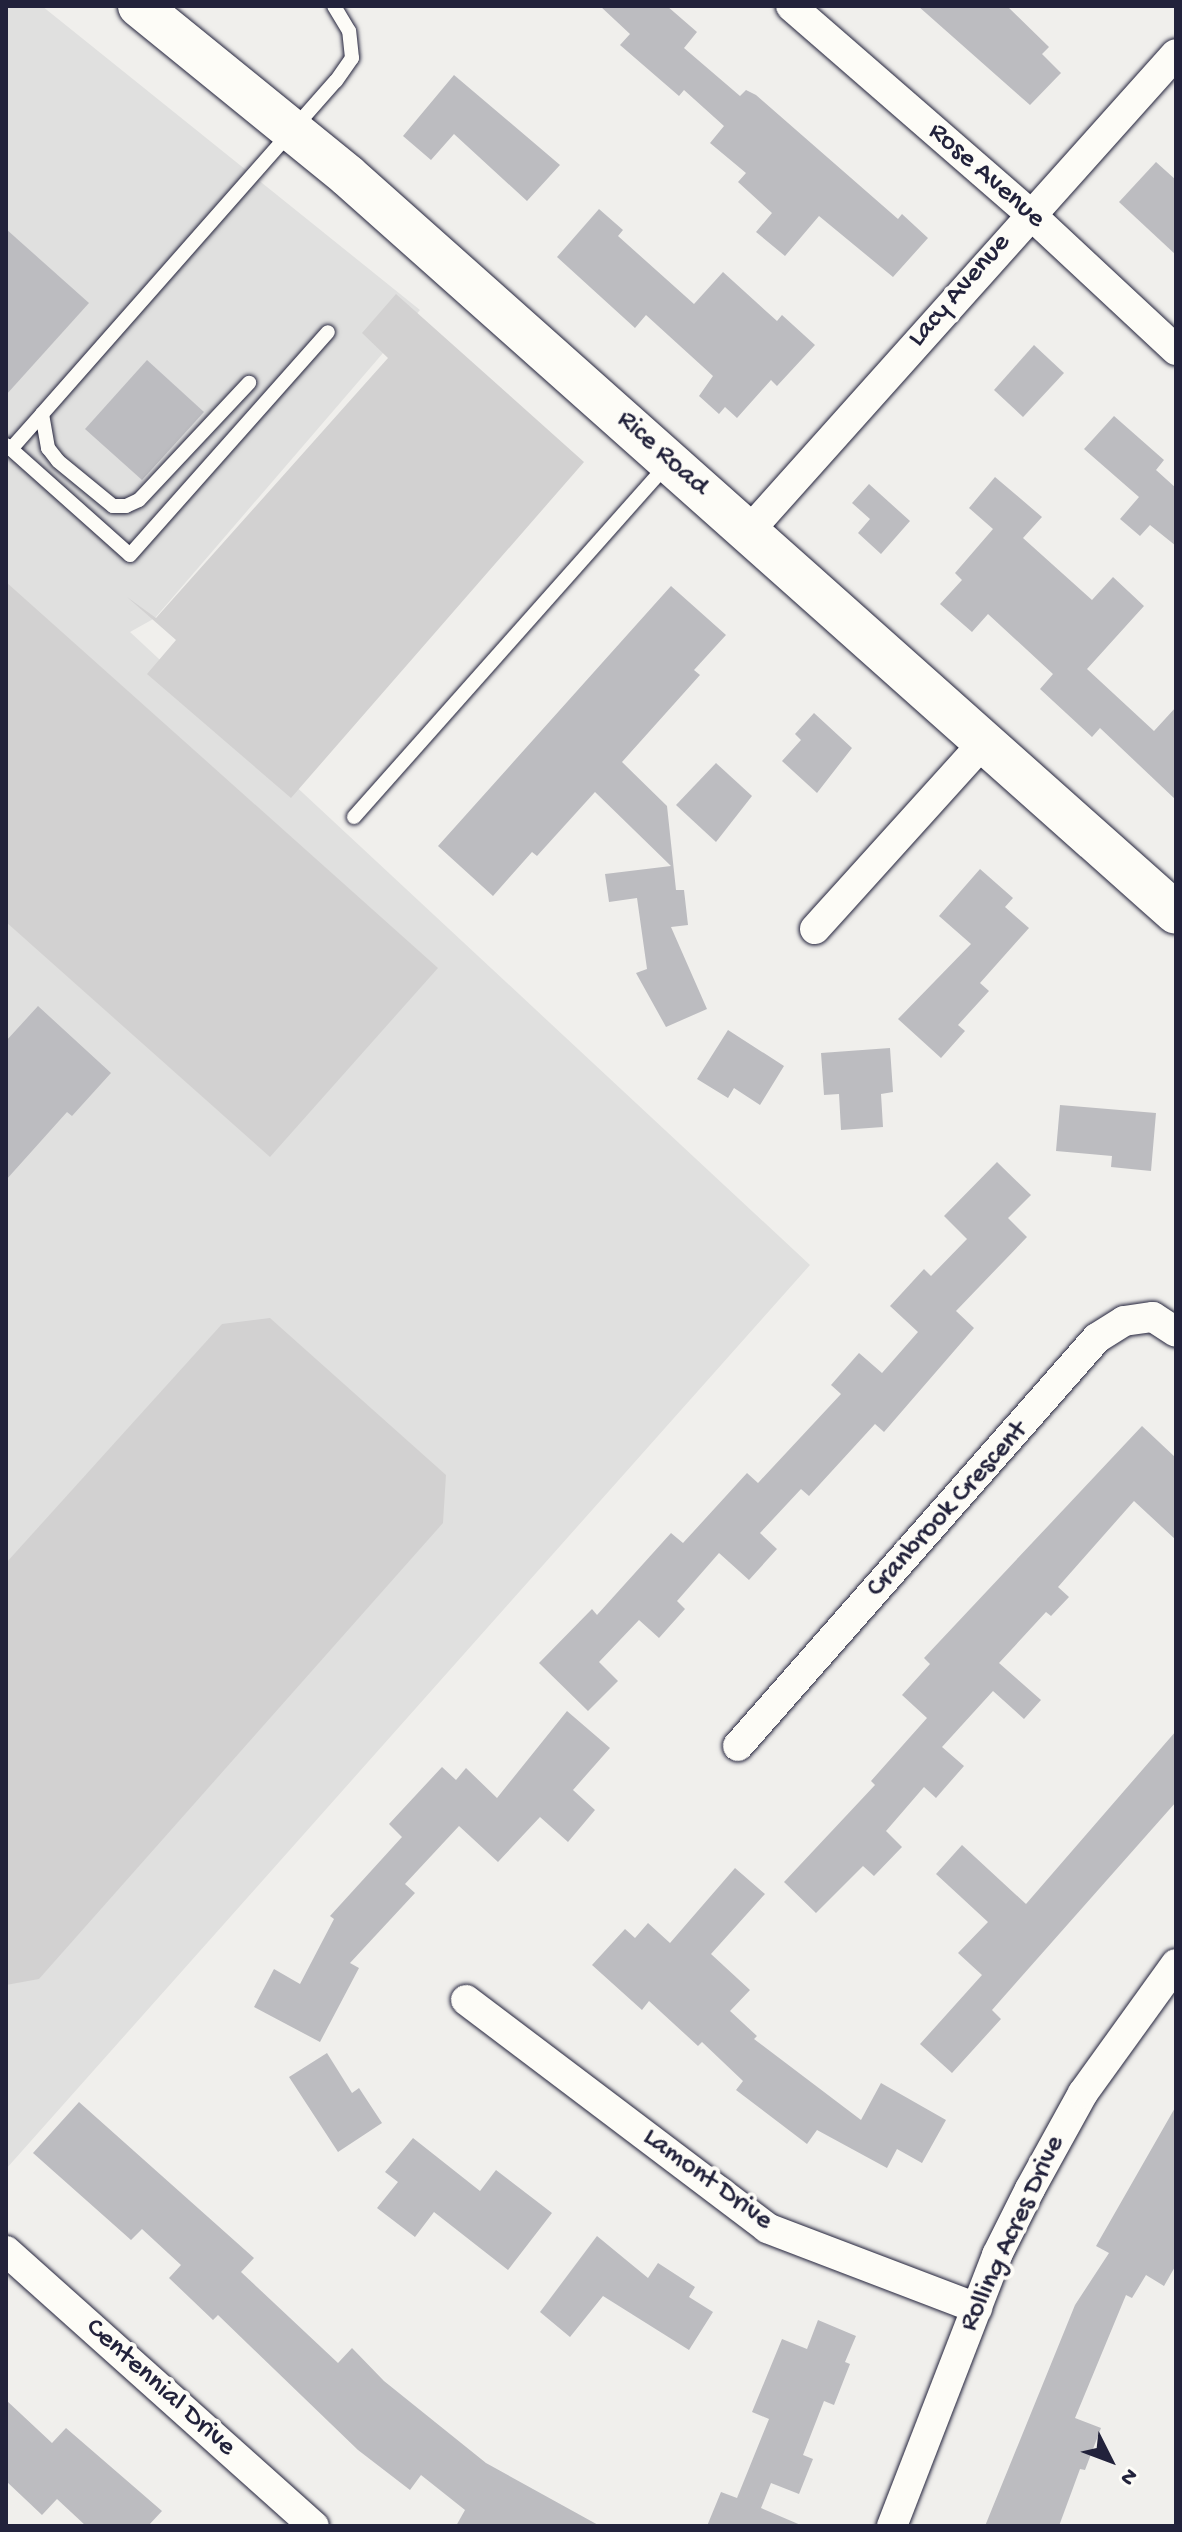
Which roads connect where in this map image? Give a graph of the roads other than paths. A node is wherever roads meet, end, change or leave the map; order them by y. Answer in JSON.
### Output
{"nodes":[{"id":1,"x":139,"y":6,"type":"edge"},
{"id":2,"x":334,"y":6,"type":"edge"},
{"id":3,"x":791,"y":6,"type":"edge"},
{"id":4,"x":1176,"y":54,"type":"edge"},
{"id":5,"x":293,"y":129,"type":"junction"},
{"id":6,"x":1029,"y":213,"type":"junction"},
{"id":7,"x":328,"y":332,"type":"dead end"},
{"id":8,"x":1176,"y":350,"type":"edge"},
{"id":9,"x":249,"y":383,"type":"dead end"},
{"id":10,"x":42,"y":414,"type":"junction"},
{"id":11,"x":8,"y":447,"type":"edge"},
{"id":12,"x":670,"y":461,"type":"junction"},
{"id":13,"x":749,"y":531,"type":"junction"},
{"id":14,"x":984,"y":742,"type":"junction"},
{"id":15,"x":354,"y":817,"type":"dead end"},
{"id":16,"x":1176,"y":913,"type":"edge"},
{"id":17,"x":815,"y":929,"type":"dead end"},
{"id":18,"x":1176,"y":1332,"type":"edge"},
{"id":19,"x":738,"y":1746,"type":"dead end"},
{"id":20,"x":1176,"y":1964,"type":"edge"},
{"id":21,"x":466,"y":2000,"type":"dead end"},
{"id":22,"x":6,"y":2251,"type":"edge"},
{"id":23,"x":977,"y":2308,"type":"junction"},
{"id":24,"x":314,"y":2526,"type":"edge"},
{"id":25,"x":892,"y":2526,"type":"edge"}],
"edges":[{"from":1,"to":5,"type":"main road","name":"Rice Road"},
{"from":2,"to":5,"type":"lane"},
{"from":3,"to":6,"type":"street","name":"Rose Avenue"},
{"from":4,"to":6,"type":"street","name":"Lacy Avenue"},
{"from":5,"to":10,"type":"lane"},
{"from":5,"to":12,"type":"main road","name":"Rice Road"},
{"from":6,"to":8,"type":"street","name":"Rose Avenue"},
{"from":6,"to":13,"type":"street","name":"Lacy Avenue"},
{"from":7,"to":11,"type":"lane"},
{"from":9,"to":10,"type":"lane"},
{"from":10,"to":11,"type":"lane"},
{"from":12,"to":13,"type":"main road","name":"Rice Road"},
{"from":12,"to":15,"type":"lane"},
{"from":13,"to":14,"type":"main road","name":"Rice Road"},
{"from":14,"to":16,"type":"main road","name":"Rice Road"},
{"from":14,"to":17,"type":"street"},
{"from":18,"to":19,"type":"street","name":"Cranbrook Crescent"},
{"from":20,"to":23,"type":"street","name":"Rolling Acres Drive"},
{"from":21,"to":23,"type":"street","name":"Lamont Drive"},
{"from":22,"to":24,"type":"street","name":"Centennial Drive"},
{"from":23,"to":25,"type":"street","name":"Rolling Acres Drive"}]}
